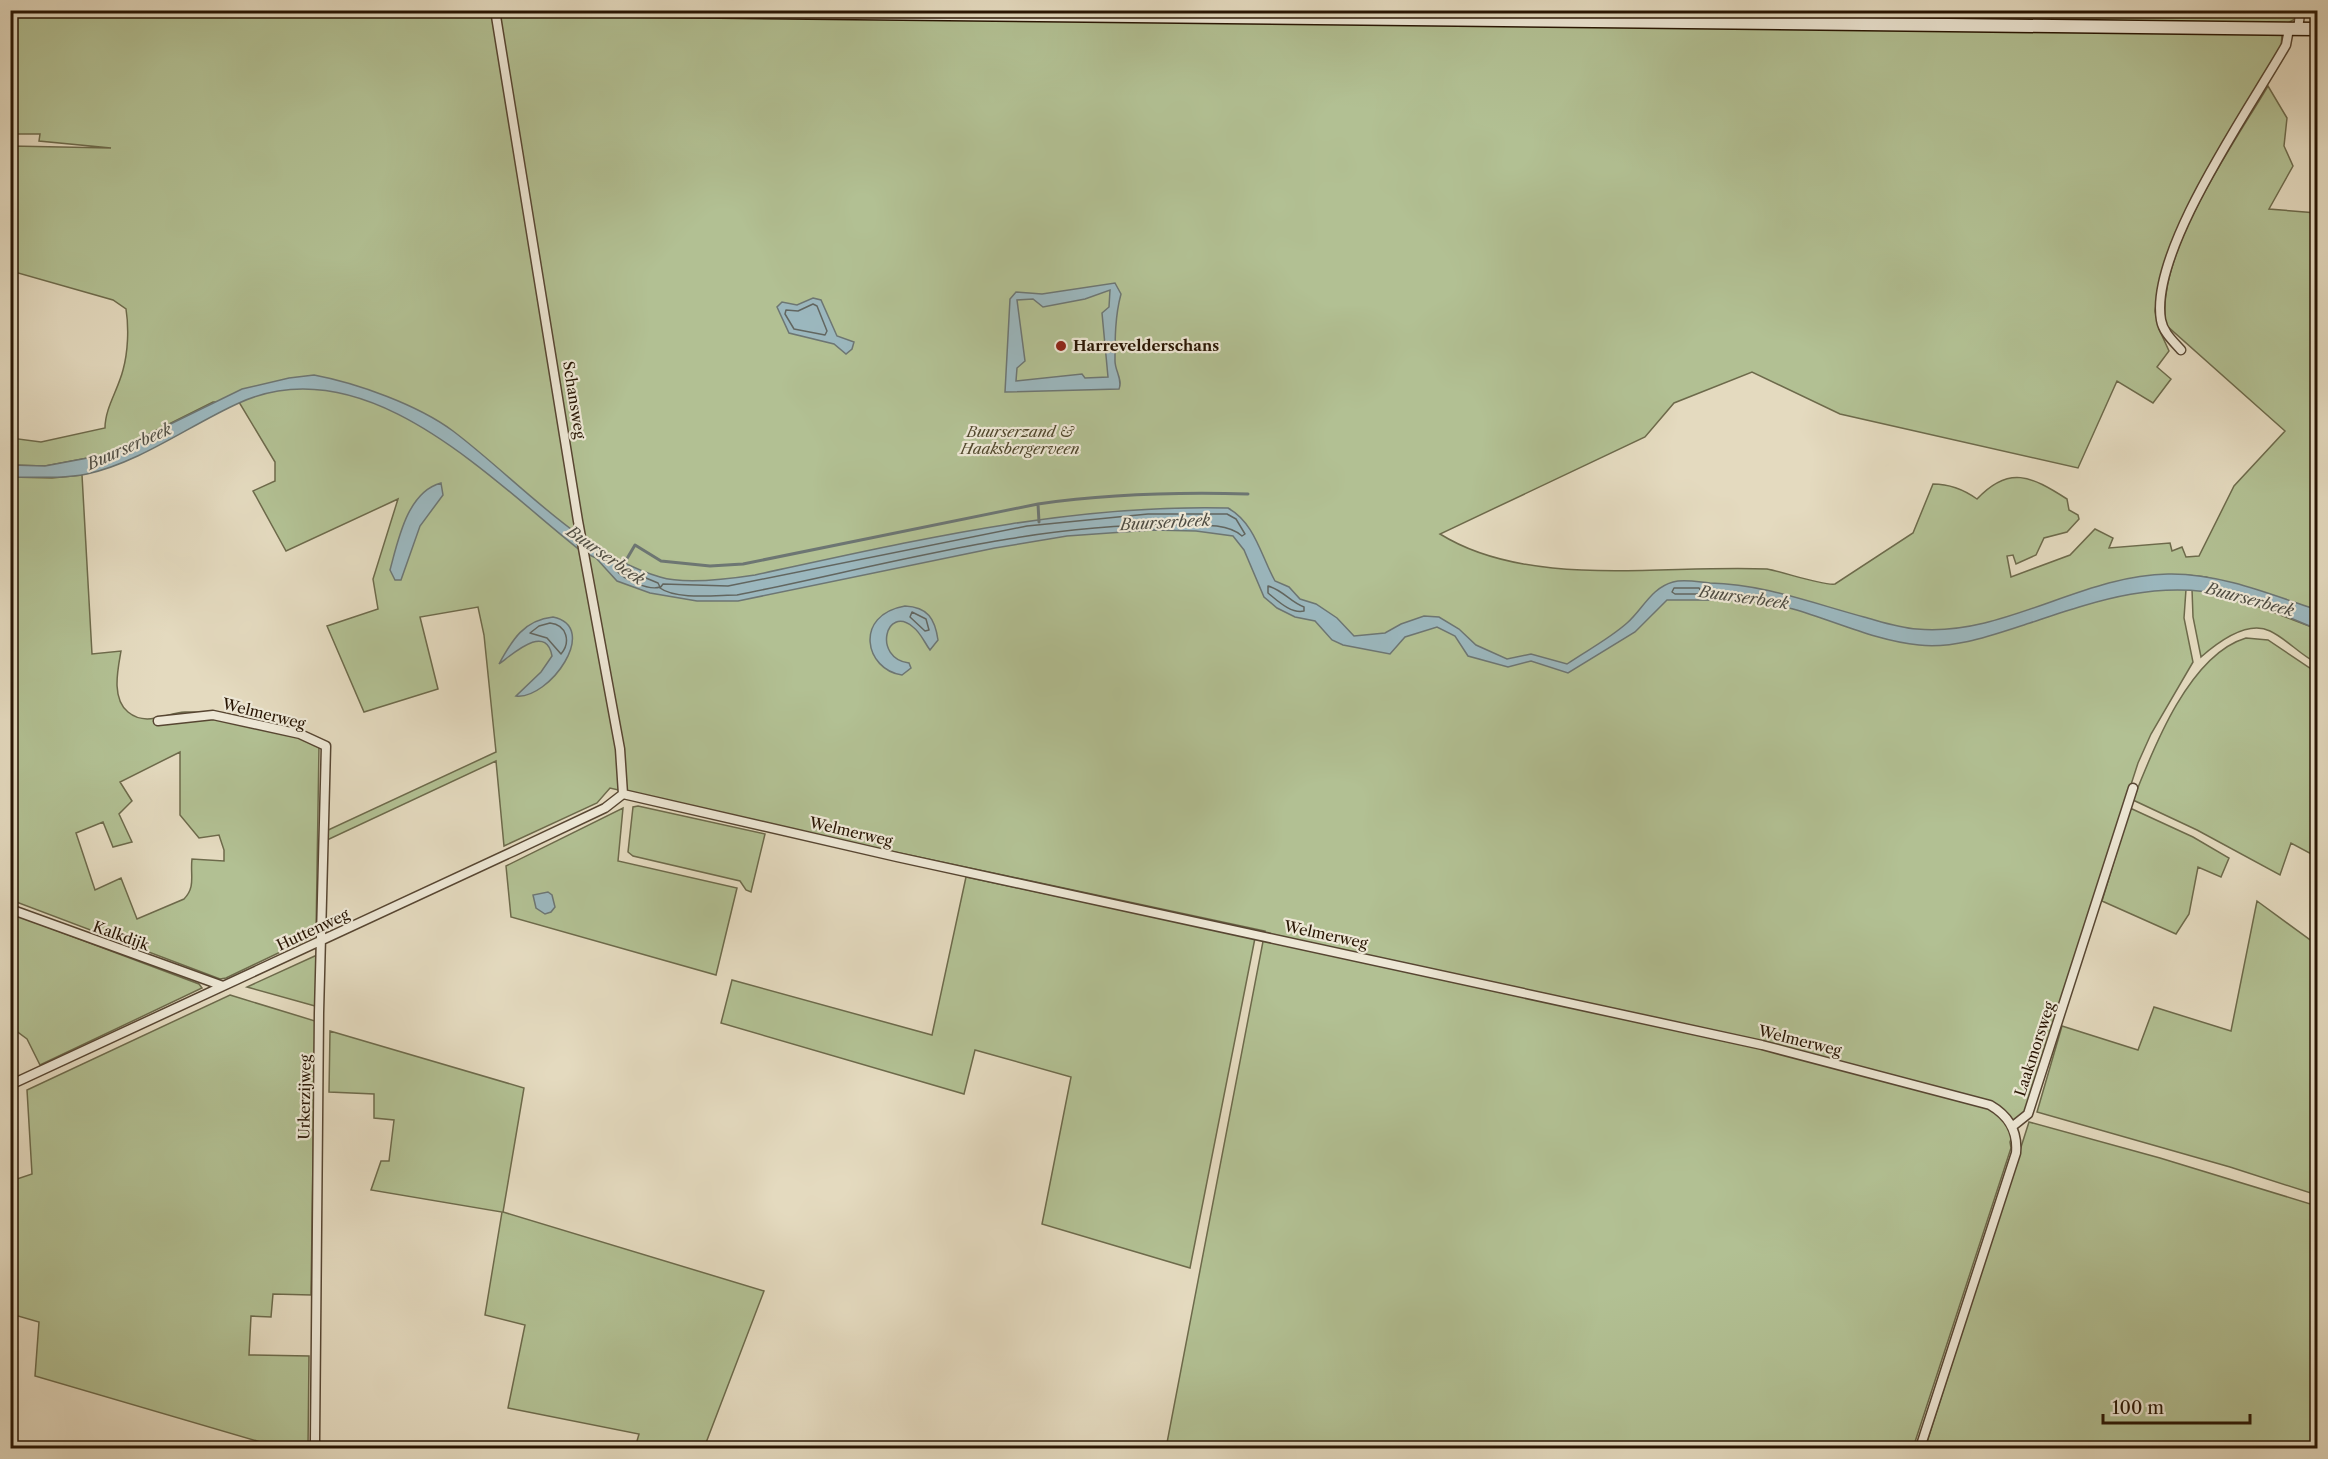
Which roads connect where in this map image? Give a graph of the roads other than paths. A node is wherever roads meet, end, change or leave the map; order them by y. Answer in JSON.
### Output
{"nodes":[{"id":1,"x":495,"y":10,"type":"edge"},
{"id":2,"x":587,"y":10,"type":"edge"},
{"id":3,"x":2300,"y":14,"type":"dead end"},
{"id":4,"x":1522,"y":16,"type":"edge"},
{"id":5,"x":2294,"y":29,"type":"junction"},
{"id":6,"x":2318,"y":29,"type":"edge"},
{"id":7,"x":2181,"y":350,"type":"dead end"},
{"id":8,"x":158,"y":721,"type":"dead end"},
{"id":9,"x":326,"y":746,"type":"joint"},
{"id":10,"x":2133,"y":788,"type":"dead end"},
{"id":11,"x":623,"y":794,"type":"junction"},
{"id":12,"x":10,"y":909,"type":"edge"},
{"id":13,"x":321,"y":942,"type":"junction"},
{"id":14,"x":223,"y":986,"type":"junction"},
{"id":15,"x":10,"y":1085,"type":"edge"},
{"id":16,"x":2013,"y":1126,"type":"junction"},
{"id":17,"x":317,"y":1448,"type":"edge"},
{"id":18,"x":1920,"y":1449,"type":"edge"}],
"edges":[{"from":1,"to":11,"type":"street","name":"Schansweg"},
{"from":2,"to":4,"type":"main road"},
{"from":3,"to":5,"type":"street"},
{"from":4,"to":5,"type":"main road"},
{"from":5,"to":6,"type":"main road"},
{"from":5,"to":7,"type":"street"},
{"from":8,"to":9,"type":"street","name":"Welmerweg"},
{"from":9,"to":13,"type":"street","name":"Urkerzijweg"},
{"from":10,"to":16,"type":"street","name":"Laakmorsweg"},
{"from":11,"to":13,"type":"street","name":"Huttenweg"},
{"from":11,"to":16,"type":"street","name":"Welmerweg"},
{"from":12,"to":14,"type":"street","name":"Kalkdijk"},
{"from":13,"to":14,"type":"street","name":"Huttenweg"},
{"from":13,"to":17,"type":"street","name":"Urkerzijweg"},
{"from":14,"to":15,"type":"street","name":"Huttenweg"},
{"from":16,"to":18,"type":"street"}]}
